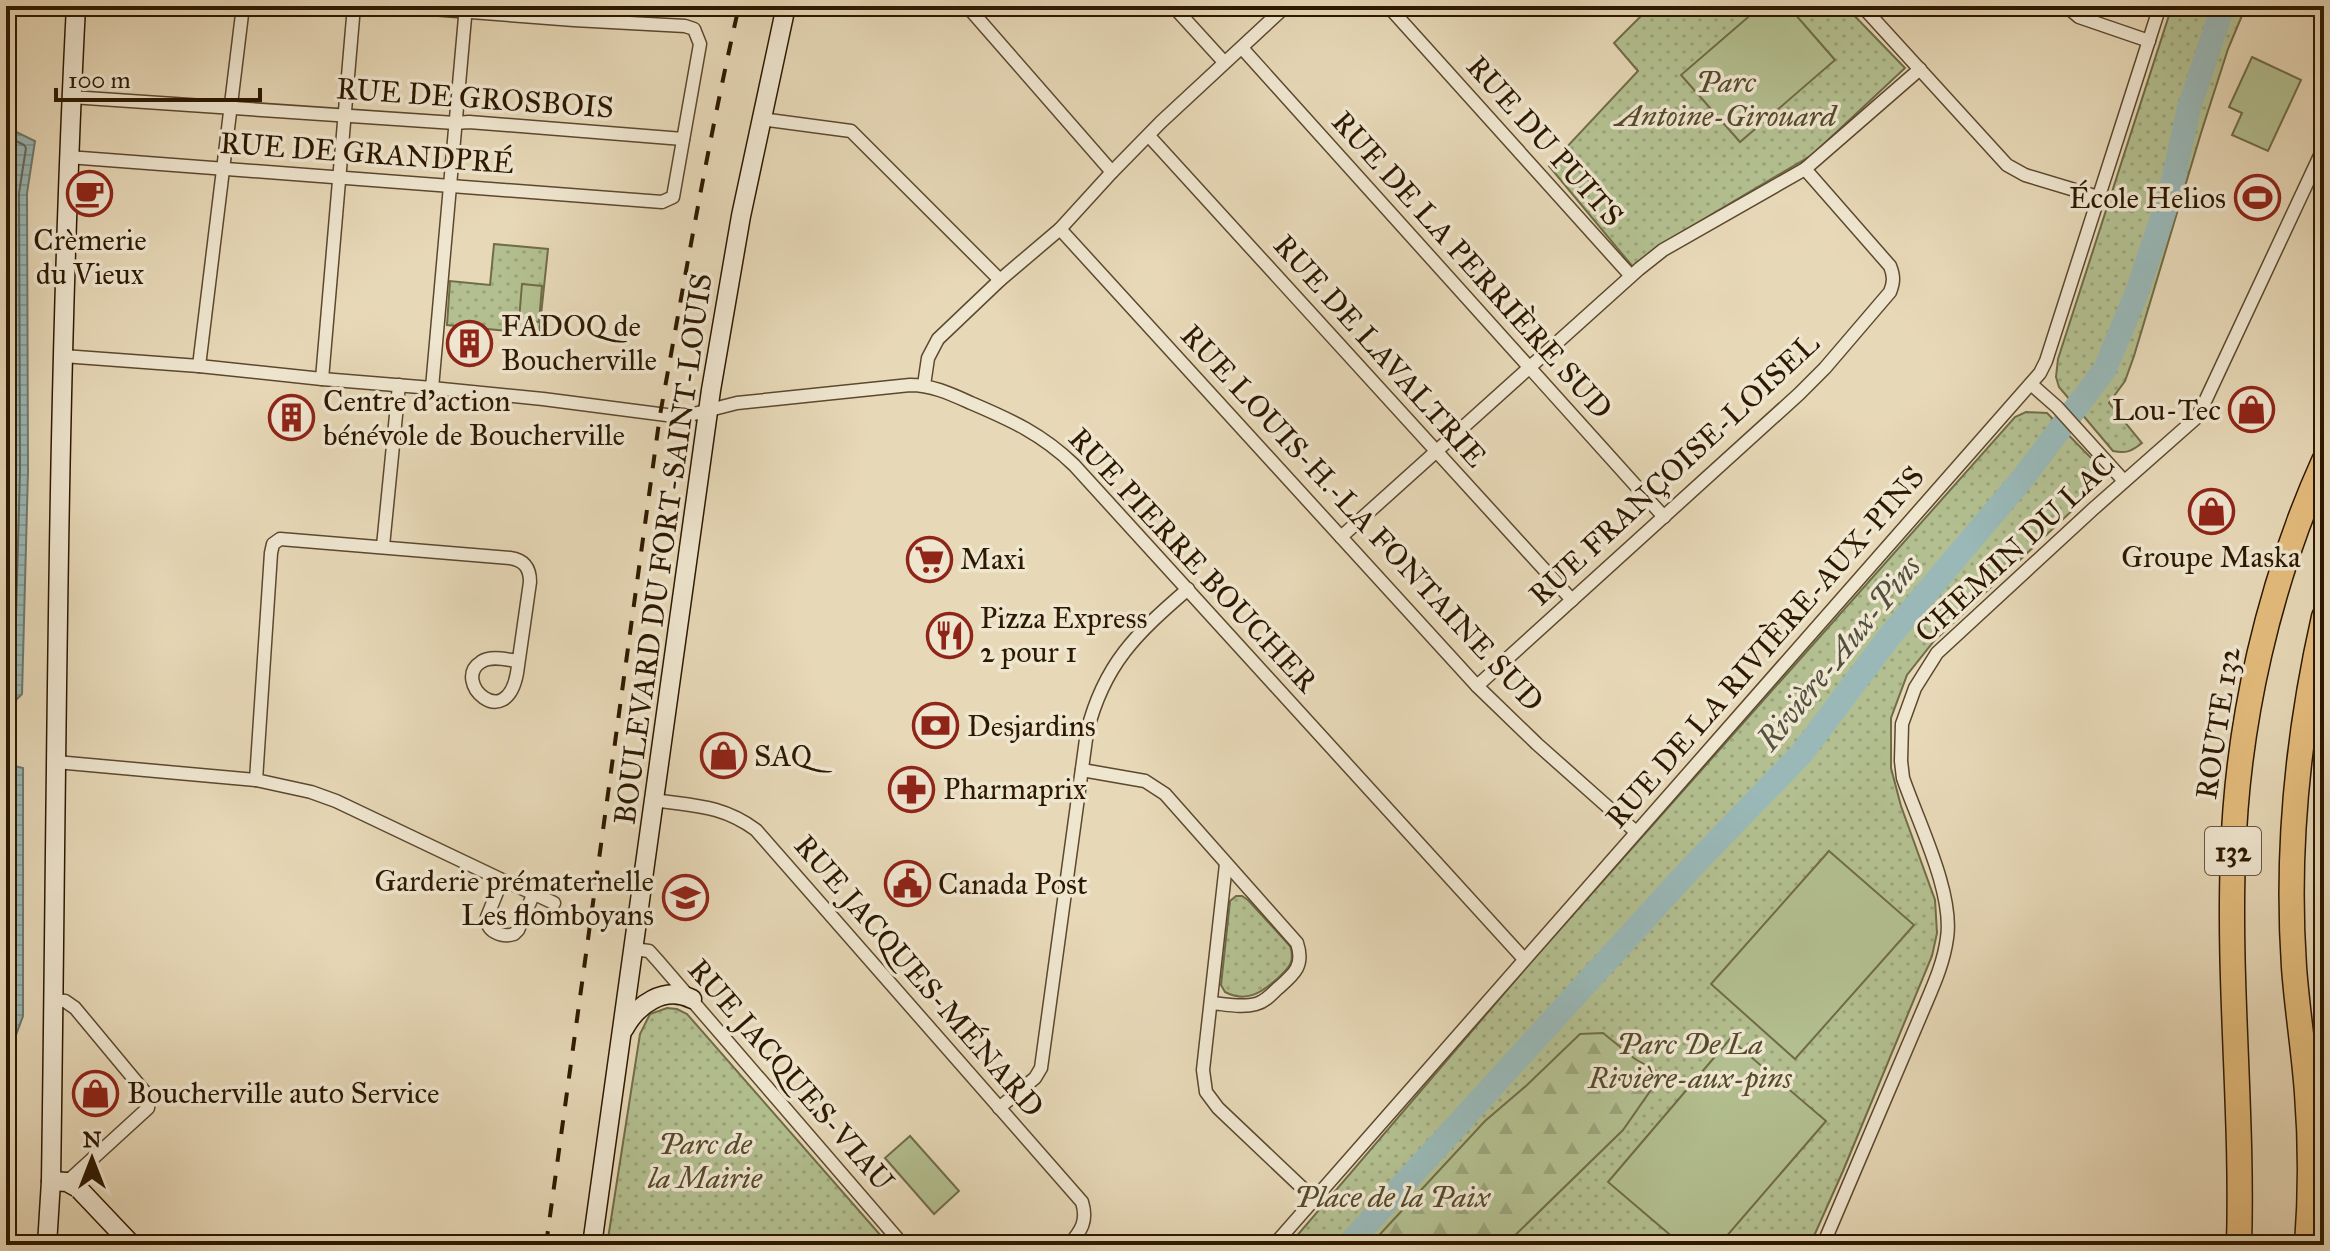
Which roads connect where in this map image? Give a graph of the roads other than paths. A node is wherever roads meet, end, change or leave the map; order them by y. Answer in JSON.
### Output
{"nodes":[{"id":1,"x":76,"y":6,"type":"edge"},
{"id":2,"x":243,"y":6,"type":"edge"},
{"id":3,"x":354,"y":6,"type":"edge"},
{"id":4,"x":392,"y":6,"type":"edge"},
{"id":5,"x":786,"y":6,"type":"edge"},
{"id":6,"x":967,"y":6,"type":"edge"},
{"id":7,"x":1173,"y":6,"type":"edge"},
{"id":8,"x":1286,"y":6,"type":"edge"},
{"id":9,"x":1388,"y":6,"type":"edge"},
{"id":10,"x":1862,"y":6,"type":"edge"},
{"id":11,"x":2066,"y":6,"type":"edge"},
{"id":12,"x":2160,"y":6,"type":"edge"},
{"id":13,"x":466,"y":9,"type":"edge"},
{"id":14,"x":2149,"y":41,"type":"junction"},
{"id":15,"x":1242,"y":48,"type":"junction"},
{"id":16,"x":1224,"y":62,"type":"junction"},
{"id":17,"x":1920,"y":69,"type":"junction"},
{"id":18,"x":71,"y":97,"type":"junction"},
{"id":19,"x":230,"y":109,"type":"junction"},
{"id":20,"x":345,"y":115,"type":"junction"},
{"id":21,"x":761,"y":119,"type":"junction"},
{"id":22,"x":455,"y":123,"type":"junction"},
{"id":23,"x":1149,"y":136,"type":"junction"},
{"id":24,"x":683,"y":139,"type":"junction"},
{"id":25,"x":2324,"y":147,"type":"edge"},
{"id":26,"x":68,"y":157,"type":"junction"},
{"id":27,"x":222,"y":169,"type":"junction"},
{"id":28,"x":1805,"y":169,"type":"junction"},
{"id":29,"x":1112,"y":172,"type":"junction"},
{"id":30,"x":338,"y":177,"type":"junction"},
{"id":31,"x":450,"y":184,"type":"junction"},
{"id":32,"x":2098,"y":197,"type":"junction"},
{"id":33,"x":1060,"y":229,"type":"junction"},
{"id":34,"x":1631,"y":276,"type":"junction"},
{"id":35,"x":1000,"y":280,"type":"junction"},
{"id":36,"x":63,"y":356,"type":"junction"},
{"id":37,"x":199,"y":366,"type":"junction"},
{"id":38,"x":1528,"y":368,"type":"junction"},
{"id":39,"x":322,"y":379,"type":"junction"},
{"id":40,"x":2031,"y":384,"type":"junction"},
{"id":41,"x":399,"y":385,"type":"junction"},
{"id":42,"x":924,"y":385,"type":"junction"},
{"id":43,"x":432,"y":388,"type":"junction"},
{"id":44,"x":708,"y":410,"type":"junction"},
{"id":45,"x":1437,"y":452,"type":"junction"},
{"id":46,"x":2324,"y":461,"type":"edge"},
{"id":47,"x":2124,"y":481,"type":"junction"},
{"id":48,"x":1664,"y":517,"type":"junction"},
{"id":49,"x":1341,"y":537,"type":"junction"},
{"id":50,"x":383,"y":546,"type":"junction"},
{"id":51,"x":1188,"y":589,"type":"junction"},
{"id":52,"x":1572,"y":600,"type":"junction"},
{"id":53,"x":2324,"y":617,"type":"edge"},
{"id":54,"x":518,"y":661,"type":"dead end"},
{"id":55,"x":1477,"y":686,"type":"junction"},
{"id":56,"x":56,"y":762,"type":"junction"},
{"id":57,"x":1082,"y":770,"type":"junction"},
{"id":58,"x":256,"y":780,"type":"junction"},
{"id":59,"x":654,"y":800,"type":"junction"},
{"id":60,"x":1636,"y":832,"type":"junction"},
{"id":61,"x":1226,"y":864,"type":"junction"},
{"id":62,"x":502,"y":880,"type":"junction"},
{"id":63,"x":534,"y":893,"type":"junction"},
{"id":64,"x":554,"y":903,"type":"dead end"},
{"id":65,"x":633,"y":949,"type":"junction"},
{"id":66,"x":1524,"y":959,"type":"junction"},
{"id":67,"x":692,"y":999,"type":"junction"},
{"id":68,"x":52,"y":1000,"type":"junction"},
{"id":69,"x":1211,"y":1003,"type":"junction"},
{"id":70,"x":621,"y":1035,"type":"junction"},
{"id":71,"x":999,"y":1108,"type":"junction"},
{"id":72,"x":59,"y":1182,"type":"junction"},
{"id":73,"x":1314,"y":1199,"type":"junction"},
{"id":74,"x":47,"y":1245,"type":"edge"},
{"id":75,"x":132,"y":1245,"type":"edge"},
{"id":76,"x":592,"y":1245,"type":"edge"},
{"id":77,"x":903,"y":1245,"type":"edge"},
{"id":78,"x":1069,"y":1245,"type":"edge"},
{"id":79,"x":1274,"y":1245,"type":"edge"},
{"id":80,"x":1823,"y":1245,"type":"edge"},
{"id":81,"x":2239,"y":1245,"type":"edge"},
{"id":82,"x":2307,"y":1245,"type":"edge"}],
"edges":[{"from":1,"to":18,"type":"street"},
{"from":2,"to":19,"type":"street"},
{"from":3,"to":20,"type":"street"},
{"from":4,"to":13,"type":"street"},
{"from":5,"to":21,"type":"street","name":"BOULEVARD DU FORT-SAINT-LOUIS"},
{"from":6,"to":29,"type":"street"},
{"from":7,"to":16,"type":"street"},
{"from":8,"to":15,"type":"street"},
{"from":9,"to":34,"type":"street","name":"RUE DU PUITS"},
{"from":10,"to":17,"type":"street"},
{"from":11,"to":14,"type":"street"},
{"from":12,"to":14,"type":"street","name":"RUE DE LA RIVIÈRE-AUX-PINS"},
{"from":13,"to":22,"type":"street"},
{"from":13,"to":24,"type":"street"},
{"from":14,"to":32,"type":"street","name":"RUE DE LA RIVIÈRE-AUX-PINS"},
{"from":15,"to":16,"type":"street"},
{"from":15,"to":38,"type":"street","name":"RUE DE LA PERRIÈRE SUD"},
{"from":16,"to":23,"type":"street"},
{"from":17,"to":28,"type":"street"},
{"from":17,"to":32,"type":"street"},
{"from":18,"to":19,"type":"street","name":"RUE DE GROSBOIS"},
{"from":18,"to":26,"type":"street"},
{"from":19,"to":20,"type":"street","name":"RUE DE GROSBOIS"},
{"from":19,"to":27,"type":"street"},
{"from":20,"to":22,"type":"street","name":"RUE DE GROSBOIS"},
{"from":20,"to":30,"type":"street"},
{"from":21,"to":35,"type":"street"},
{"from":21,"to":44,"type":"street","name":"BOULEVARD DU FORT-SAINT-LOUIS"},
{"from":22,"to":24,"type":"street","name":"RUE DE GROSBOIS"},
{"from":22,"to":31,"type":"street"},
{"from":23,"to":29,"type":"street"},
{"from":23,"to":45,"type":"street","name":"RUE DE LAVALTRIE"},
{"from":24,"to":31,"type":"street","name":"RUE DE GRANDPRÉ"},
{"from":25,"to":47,"type":"street","name":"CHEMIN DU LAC"},
{"from":26,"to":27,"type":"street","name":"RUE DE GRANDPRÉ"},
{"from":26,"to":36,"type":"street"},
{"from":27,"to":30,"type":"street","name":"RUE DE GRANDPRÉ"},
{"from":27,"to":37,"type":"street"},
{"from":28,"to":34,"type":"street"},
{"from":28,"to":48,"type":"street","name":"RUE FRANÇOISE-LOISEL"},
{"from":29,"to":33,"type":"street"},
{"from":30,"to":31,"type":"street","name":"RUE DE GRANDPRÉ"},
{"from":30,"to":39,"type":"street"},
{"from":31,"to":43,"type":"street"},
{"from":32,"to":40,"type":"street","name":"RUE DE LA RIVIÈRE-AUX-PINS"},
{"from":33,"to":35,"type":"street"},
{"from":33,"to":49,"type":"street","name":"RUE LOUIS-H.-LA FONTAINE SUD"},
{"from":34,"to":38,"type":"street"},
{"from":35,"to":42,"type":"street"},
{"from":36,"to":37,"type":"street","name":"RUE PIERRE BOUCHER"},
{"from":36,"to":56,"type":"street"},
{"from":37,"to":39,"type":"street","name":"RUE PIERRE BOUCHER"},
{"from":38,"to":45,"type":"street"},
{"from":38,"to":48,"type":"street","name":"RUE DE LA PERRIÈRE SUD"},
{"from":39,"to":41,"type":"street","name":"RUE PIERRE BOUCHER"},
{"from":40,"to":47,"type":"street"},
{"from":40,"to":60,"type":"street","name":"RUE DE LA RIVIÈRE-AUX-PINS"},
{"from":41,"to":43,"type":"street","name":"RUE PIERRE BOUCHER"},
{"from":41,"to":50,"type":"street"},
{"from":42,"to":44,"type":"street","name":"RUE PIERRE BOUCHER"},
{"from":42,"to":51,"type":"street","name":"RUE PIERRE BOUCHER"},
{"from":43,"to":44,"type":"street","name":"RUE PIERRE BOUCHER"},
{"from":44,"to":59,"type":"street","name":"BOULEVARD DU FORT-SAINT-LOUIS"},
{"from":45,"to":49,"type":"street"},
{"from":45,"to":52,"type":"street","name":"RUE DE LAVALTRIE"},
{"from":46,"to":81,"type":"highway","name":"ROUTE 132","number":"132"},
{"from":47,"to":80,"type":"street","name":"CHEMIN DU LAC"},
{"from":48,"to":52,"type":"street","name":"RUE FRANÇOISE-LOISEL"},
{"from":49,"to":55,"type":"street","name":"RUE LOUIS-H.-LA FONTAINE SUD"},
{"from":50,"to":54,"type":"street"},
{"from":50,"to":58,"type":"street"},
{"from":51,"to":57,"type":"street"},
{"from":51,"to":66,"type":"street","name":"RUE PIERRE BOUCHER"},
{"from":52,"to":55,"type":"street","name":"RUE FRANÇOISE-LOISEL"},
{"from":53,"to":82,"type":"highway","number":"132"},
{"from":55,"to":60,"type":"street","name":"RUE LOUIS-H.-LA FONTAINE SUD"},
{"from":56,"to":58,"type":"street"},
{"from":56,"to":68,"type":"street"},
{"from":57,"to":61,"type":"street"},
{"from":57,"to":71,"type":"street"},
{"from":58,"to":62,"type":"street"},
{"from":59,"to":65,"type":"street","name":"BOULEVARD DU FORT-SAINT-LOUIS"},
{"from":59,"to":71,"type":"street","name":"RUE JACQUES-MÉNARD"},
{"from":60,"to":66,"type":"street","name":"RUE DE LA RIVIÈRE-AUX-PINS"},
{"from":61,"to":69,"type":"street"},
{"from":61,"to":69,"type":"street"},
{"from":62,"to":63,"type":"street"},
{"from":62,"to":63,"type":"street"},
{"from":63,"to":64,"type":"street"},
{"from":65,"to":67,"type":"street","name":"RUE JACQUES-VIAU"},
{"from":65,"to":70,"type":"street","name":"BOULEVARD DU FORT-SAINT-LOUIS"},
{"from":66,"to":73,"type":"street","name":"RUE DE LA RIVIÈRE-AUX-PINS"},
{"from":67,"to":70,"type":"street"},
{"from":67,"to":77,"type":"street","name":"RUE JACQUES-VIAU"},
{"from":68,"to":72,"type":"street"},
{"from":68,"to":72,"type":"street"},
{"from":69,"to":73,"type":"street"},
{"from":70,"to":76,"type":"street","name":"BOULEVARD DU FORT-SAINT-LOUIS"},
{"from":71,"to":78,"type":"street","name":"RUE JACQUES-MÉNARD"},
{"from":72,"to":74,"type":"street"},
{"from":72,"to":75,"type":"street"},
{"from":73,"to":79,"type":"street","name":"RUE DE LA RIVIÈRE-AUX-PINS"}]}
